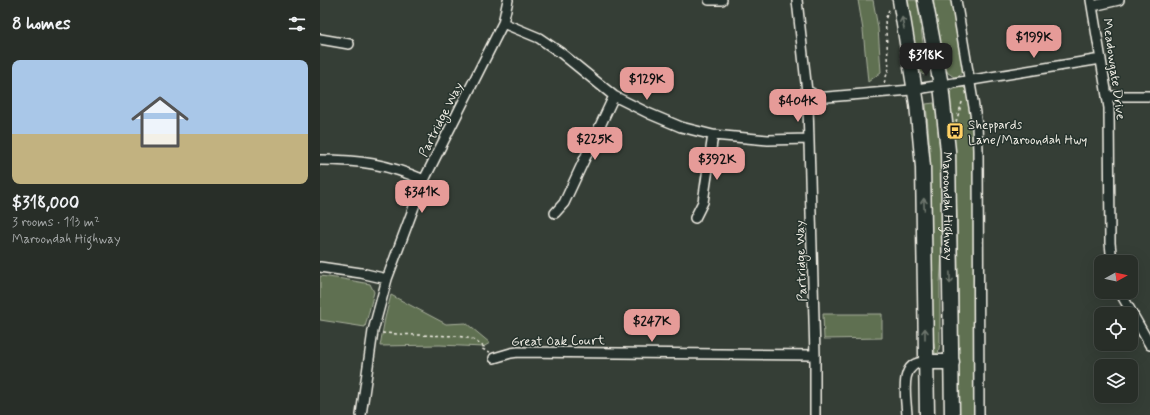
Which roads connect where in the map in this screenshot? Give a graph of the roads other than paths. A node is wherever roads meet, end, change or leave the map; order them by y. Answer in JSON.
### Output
{"nodes":[{"id":1,"x":508,"y":0,"type":"edge"},
{"id":2,"x":709,"y":0,"type":"edge"},
{"id":3,"x":722,"y":0,"type":"edge"},
{"id":4,"x":797,"y":0,"type":"edge"},
{"id":5,"x":925,"y":0,"type":"edge"},
{"id":6,"x":956,"y":0,"type":"edge"},
{"id":7,"x":1119,"y":0,"type":"edge"},
{"id":8,"x":895,"y":2,"type":"edge"},
{"id":9,"x":1092,"y":3,"type":"edge"},
{"id":10,"x":503,"y":23,"type":"junction"},
{"id":11,"x":320,"y":39,"type":"edge"},
{"id":12,"x":349,"y":44,"type":"dead end"},
{"id":13,"x":1101,"y":59,"type":"junction"},
{"id":14,"x":969,"y":80,"type":"junction"},
{"id":15,"x":941,"y":85,"type":"junction"},
{"id":16,"x":915,"y":89,"type":"junction"},
{"id":17,"x":807,"y":92,"type":"junction"},
{"id":18,"x":614,"y":96,"type":"junction"},
{"id":19,"x":1150,"y":96,"type":"edge"},
{"id":20,"x":1107,"y":97,"type":"junction"},
{"id":21,"x":815,"y":98,"type":"junction"},
{"id":22,"x":808,"y":106,"type":"junction"},
{"id":23,"x":712,"y":135,"type":"junction"},
{"id":24,"x":808,"y":139,"type":"junction"},
{"id":25,"x":320,"y":160,"type":"edge"},
{"id":26,"x":424,"y":180,"type":"junction"},
{"id":27,"x":555,"y":213,"type":"dead end"},
{"id":28,"x":695,"y":218,"type":"dead end"},
{"id":29,"x":1112,"y":255,"type":"edge"},
{"id":30,"x":320,"y":267,"type":"edge"},
{"id":31,"x":387,"y":279,"type":"junction"},
{"id":32,"x":1124,"y":299,"type":"edge"},
{"id":33,"x":1150,"y":345,"type":"edge"},
{"id":34,"x":815,"y":354,"type":"junction"},
{"id":35,"x":494,"y":358,"type":"road end"},
{"id":36,"x":926,"y":362,"type":"junction"},
{"id":37,"x":952,"y":362,"type":"junction"},
{"id":38,"x":362,"y":415,"type":"edge"},
{"id":39,"x":815,"y":415,"type":"edge"},
{"id":40,"x":907,"y":415,"type":"edge"},
{"id":41,"x":927,"y":415,"type":"edge"},
{"id":42,"x":952,"y":415,"type":"edge"},
{"id":43,"x":979,"y":415,"type":"edge"}],
"edges":[{"from":1,"to":10,"type":"street","name":"Partridge Way"},
{"from":2,"to":3,"type":"street"},
{"from":4,"to":17,"type":"street"},
{"from":5,"to":15,"type":"highway","name":"Maroondah Highway"},
{"from":6,"to":14,"type":"street"},
{"from":7,"to":9,"type":"street"},
{"from":16,"to":8,"type":"highway","name":"Maroondah Highway","one_way":true},
{"from":9,"to":13,"type":"street","name":"Meadowgate Drive"},
{"from":10,"to":18,"type":"street"},
{"from":10,"to":26,"type":"street","name":"Partridge Way"},
{"from":11,"to":12,"type":"street"},
{"from":13,"to":14,"type":"street"},
{"from":13,"to":20,"type":"street","name":"Meadowgate Drive"},
{"from":14,"to":15,"type":"street"},
{"from":14,"to":43,"type":"street"},
{"from":15,"to":16,"type":"street"},
{"from":15,"to":37,"type":"highway","name":"Maroondah Highway","one_way":true},
{"from":16,"to":21,"type":"street"},
{"from":36,"to":16,"type":"highway","name":"Maroondah Highway","one_way":true},
{"from":17,"to":21,"type":"street"},
{"from":17,"to":22,"type":"street"},
{"from":18,"to":23,"type":"street"},
{"from":18,"to":27,"type":"street"},
{"from":19,"to":20,"type":"street"},
{"from":20,"to":29,"type":"street","name":"Meadowgate Drive"},
{"from":21,"to":22,"type":"street"},
{"from":22,"to":24,"type":"street","name":"Partridge Way"},
{"from":23,"to":24,"type":"street"},
{"from":23,"to":28,"type":"street"},
{"from":24,"to":34,"type":"street","name":"Partridge Way"},
{"from":25,"to":26,"type":"street"},
{"from":26,"to":31,"type":"street","name":"Partridge Way"},
{"from":30,"to":31,"type":"street"},
{"from":31,"to":38,"type":"street","name":"Partridge Way"},
{"from":32,"to":33,"type":"street"},
{"from":34,"to":35,"type":"street","name":"Great Oak Court"},
{"from":34,"to":39,"type":"street","name":"Partridge Way"},
{"from":36,"to":37,"type":"highway"},
{"from":36,"to":40,"type":"street"},
{"from":36,"to":41,"type":"highway","name":"Maroondah Highway"},
{"from":37,"to":42,"type":"highway","name":"Maroondah Highway"}]}
